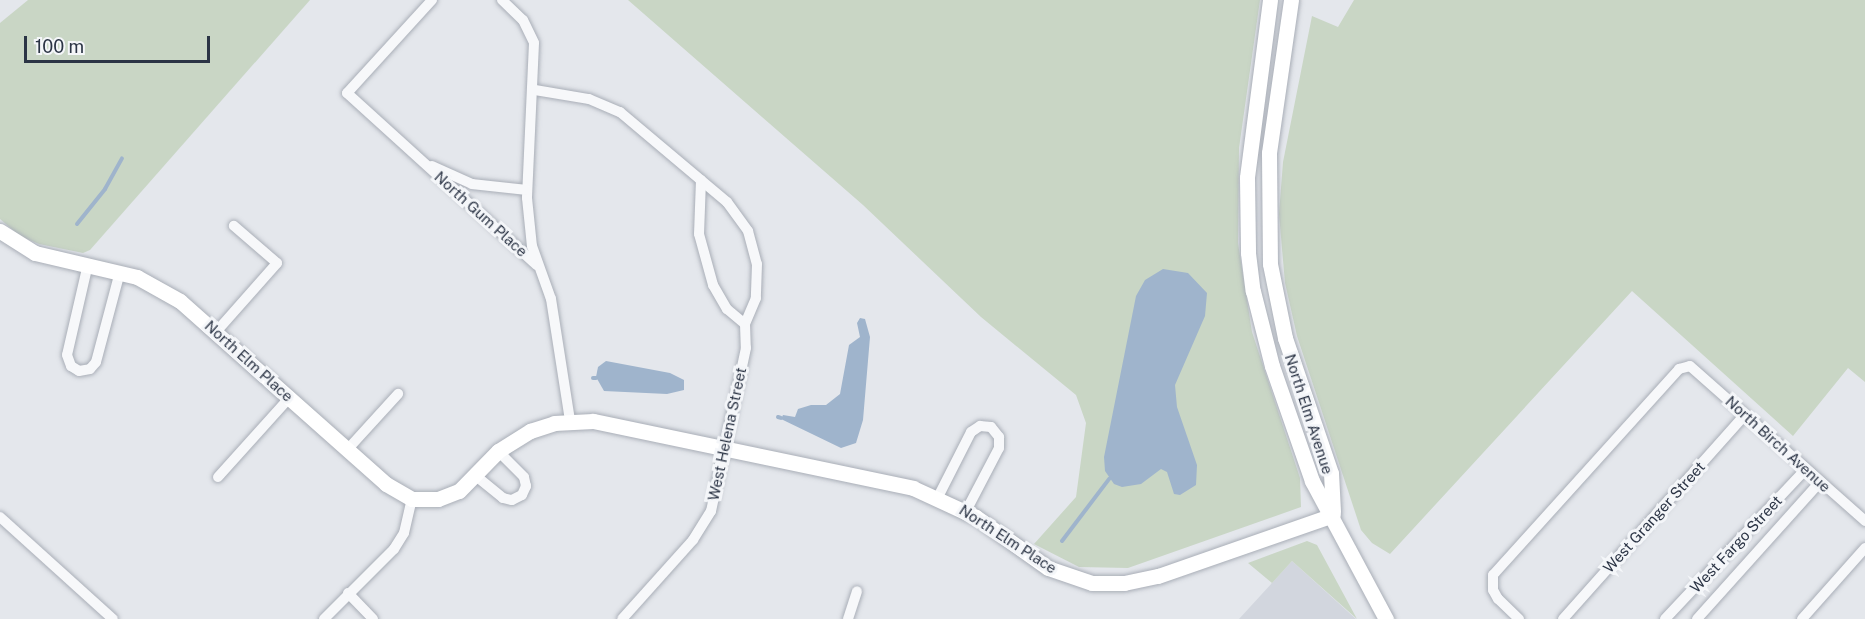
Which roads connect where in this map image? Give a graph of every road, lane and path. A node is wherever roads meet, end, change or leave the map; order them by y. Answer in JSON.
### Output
{"nodes":[{"id":1,"x":432,"y":0,"type":"edge"},
{"id":2,"x":502,"y":0,"type":"edge"},
{"id":3,"x":1270,"y":0,"type":"edge"},
{"id":4,"x":1291,"y":0,"type":"edge"},
{"id":5,"x":535,"y":90,"type":"junction"},
{"id":6,"x":421,"y":160,"type":"junction"},
{"id":7,"x":701,"y":180,"type":"junction"},
{"id":8,"x":527,"y":190,"type":"junction"},
{"id":9,"x":234,"y":226,"type":"dead end"},
{"id":10,"x":0,"y":231,"type":"edge"},
{"id":11,"x":88,"y":264,"type":"junction"},
{"id":12,"x":540,"y":268,"type":"junction"},
{"id":13,"x":120,"y":272,"type":"junction"},
{"id":14,"x":745,"y":324,"type":"junction"},
{"id":15,"x":216,"y":332,"type":"junction"},
{"id":16,"x":398,"y":394,"type":"dead end"},
{"id":17,"x":290,"y":398,"type":"junction"},
{"id":18,"x":1744,"y":415,"type":"junction"},
{"id":19,"x":570,"y":421,"type":"junction"},
{"id":20,"x":725,"y":446,"type":"junction"},
{"id":21,"x":347,"y":450,"type":"junction"},
{"id":22,"x":498,"y":451,"type":"junction"},
{"id":23,"x":1806,"y":469,"type":"junction"},
{"id":24,"x":476,"y":476,"type":"junction"},
{"id":25,"x":218,"y":477,"type":"dead end"},
{"id":26,"x":1820,"y":482,"type":"junction"},
{"id":27,"x":938,"y":497,"type":"junction"},
{"id":28,"x":412,"y":499,"type":"junction"},
{"id":29,"x":966,"y":511,"type":"junction"},
{"id":30,"x":1333,"y":515,"type":"junction"},
{"id":31,"x":0,"y":518,"type":"edge"},
{"id":32,"x":1865,"y":521,"type":"edge"},
{"id":33,"x":1865,"y":548,"type":"edge"},
{"id":34,"x":856,"y":591,"type":"dead end"},
{"id":35,"x":348,"y":593,"type":"junction"},
{"id":36,"x":113,"y":619,"type":"edge"},
{"id":37,"x":324,"y":619,"type":"edge"},
{"id":38,"x":374,"y":619,"type":"edge"},
{"id":39,"x":622,"y":619,"type":"edge"},
{"id":40,"x":848,"y":619,"type":"edge"},
{"id":41,"x":1386,"y":619,"type":"edge"},
{"id":42,"x":1519,"y":619,"type":"edge"},
{"id":43,"x":1563,"y":619,"type":"edge"},
{"id":44,"x":1665,"y":619,"type":"edge"},
{"id":45,"x":1697,"y":619,"type":"edge"},
{"id":46,"x":1802,"y":619,"type":"edge"}],
"edges":[{"from":1,"to":6,"type":"street","name":"North Gum Place"},
{"from":2,"to":5,"type":"street"},
{"from":3,"to":30,"type":"street","name":"North Elm Avenue"},
{"from":4,"to":30,"type":"street","name":"North Elm Avenue"},
{"from":5,"to":7,"type":"street","name":"West Helena Street"},
{"from":5,"to":8,"type":"street"},
{"from":6,"to":8,"type":"street","name":"North Gum Place"},
{"from":6,"to":12,"type":"street","name":"North Gum Place"},
{"from":7,"to":14,"type":"street"},
{"from":7,"to":14,"type":"street","name":"West Helena Street"},
{"from":8,"to":12,"type":"street"},
{"from":9,"to":15,"type":"street"},
{"from":10,"to":11,"type":"street","name":"North Elm Place"},
{"from":11,"to":13,"type":"street","name":"North Elm Place"},
{"from":11,"to":13,"type":"street"},
{"from":12,"to":19,"type":"street"},
{"from":13,"to":15,"type":"street","name":"North Elm Place"},
{"from":14,"to":20,"type":"street","name":"West Helena Street"},
{"from":15,"to":17,"type":"street","name":"North Elm Place"},
{"from":16,"to":21,"type":"street"},
{"from":17,"to":21,"type":"street","name":"North Elm Place"},
{"from":17,"to":25,"type":"street"},
{"from":18,"to":23,"type":"street","name":"North Birch Avenue"},
{"from":18,"to":42,"type":"street","name":"North Birch Avenue"},
{"from":18,"to":43,"type":"street","name":"West Granger Street"},
{"from":19,"to":20,"type":"street","name":"North Elm Place"},
{"from":19,"to":22,"type":"street","name":"North Elm Place"},
{"from":20,"to":27,"type":"street","name":"North Elm Place"},
{"from":20,"to":39,"type":"street","name":"West Helena Street"},
{"from":21,"to":28,"type":"street","name":"North Elm Place"},
{"from":22,"to":24,"type":"street","name":"North Elm Place"},
{"from":22,"to":24,"type":"street"},
{"from":23,"to":26,"type":"street","name":"North Birch Avenue"},
{"from":23,"to":44,"type":"street","name":"West Fargo Street"},
{"from":24,"to":28,"type":"street","name":"North Elm Place"},
{"from":26,"to":32,"type":"street","name":"North Birch Avenue"},
{"from":26,"to":45,"type":"street","name":"West Fargo Street"},
{"from":27,"to":29,"type":"street","name":"North Elm Place"},
{"from":27,"to":29,"type":"street"},
{"from":28,"to":35,"type":"street"},
{"from":29,"to":30,"type":"street","name":"North Elm Place"},
{"from":30,"to":41,"type":"street"},
{"from":31,"to":36,"type":"street"},
{"from":33,"to":46,"type":"street"},
{"from":34,"to":40,"type":"street"},
{"from":35,"to":37,"type":"street"},
{"from":35,"to":38,"type":"street"}]}
